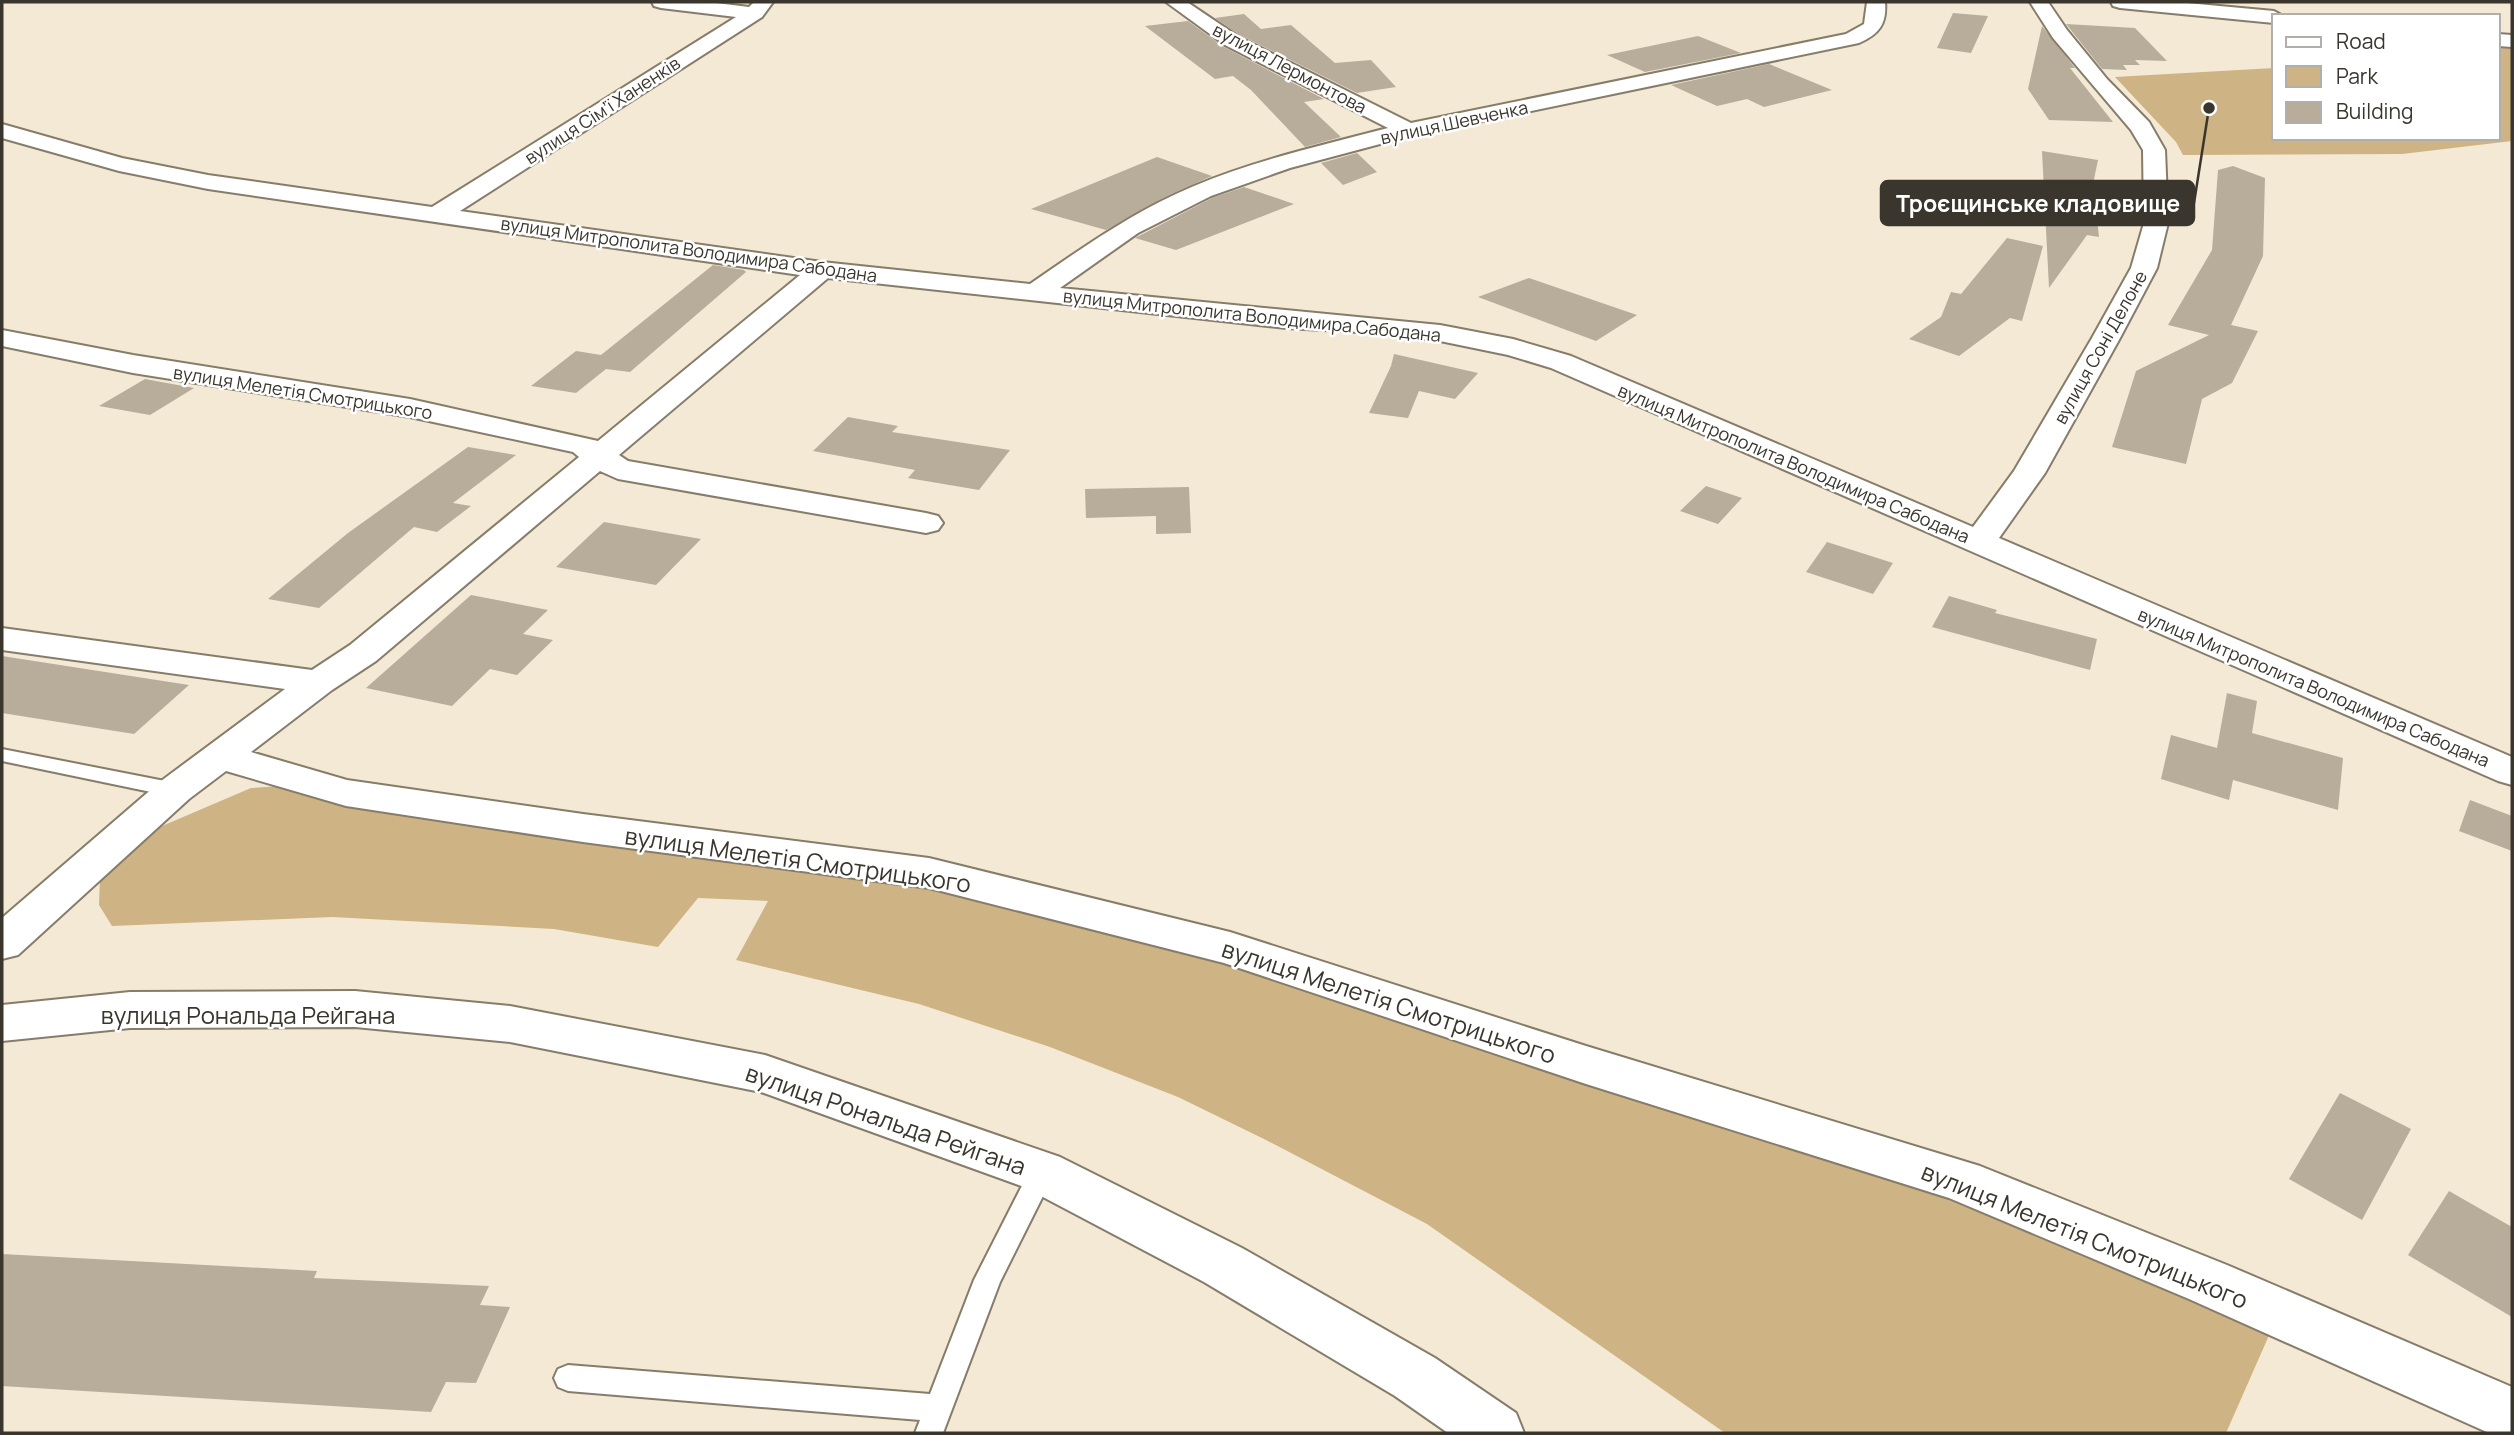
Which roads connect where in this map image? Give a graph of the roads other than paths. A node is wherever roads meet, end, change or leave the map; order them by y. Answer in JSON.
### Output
{"nodes":[{"id":1,"x":661,"y":2,"type":"edge"},
{"id":2,"x":1175,"y":2,"type":"edge"},
{"id":3,"x":1876,"y":2,"type":"edge"},
{"id":4,"x":2039,"y":2,"type":"edge"},
{"id":5,"x":2120,"y":2,"type":"edge"},
{"id":6,"x":760,"y":7,"type":"edge"},
{"id":7,"x":2272,"y":18,"type":"edge"},
{"id":8,"x":1408,"y":130,"type":"junction"},
{"id":9,"x":2,"y":131,"type":"edge"},
{"id":10,"x":437,"y":214,"type":"junction"},
{"id":11,"x":822,"y":270,"type":"junction"},
{"id":12,"x":1036,"y":292,"type":"junction"},
{"id":13,"x":2,"y":338,"type":"edge"},
{"id":14,"x":601,"y":456,"type":"junction"},
{"id":15,"x":926,"y":523,"type":"dead end"},
{"id":16,"x":1979,"y":543,"type":"junction"},
{"id":17,"x":2,"y":639,"type":"edge"},
{"id":18,"x":319,"y":682,"type":"junction"},
{"id":19,"x":2,"y":755,"type":"edge"},
{"id":20,"x":219,"y":756,"type":"junction"},
{"id":21,"x":2512,"y":772,"type":"edge"},
{"id":22,"x":175,"y":790,"type":"junction"},
{"id":23,"x":2,"y":943,"type":"edge"},
{"id":24,"x":2,"y":1023,"type":"edge"},
{"id":25,"x":1042,"y":1172,"type":"junction"},
{"id":26,"x":569,"y":1378,"type":"dead end"},
{"id":27,"x":2512,"y":1415,"type":"edge"},
{"id":28,"x":934,"y":1421,"type":"edge"},
{"id":29,"x":1495,"y":1433,"type":"edge"}],
"edges":[{"from":1,"to":6,"type":"street"},
{"from":2,"to":8,"type":"street","name":"вулиця Лермонтова"},
{"from":3,"to":8,"type":"street","name":"вулиця Шевченка"},
{"from":4,"to":16,"type":"street","name":"вулиця Соні Делоне"},
{"from":5,"to":7,"type":"street"},
{"from":6,"to":10,"type":"street","name":"вулиця Сімʼї Ханенків"},
{"from":8,"to":12,"type":"street","name":"вулиця Шевченка"},
{"from":9,"to":10,"type":"street","name":"вулиця Митрополита Володимира Сабодана"},
{"from":10,"to":11,"type":"street","name":"вулиця Митрополита Володимира Сабодана"},
{"from":11,"to":12,"type":"street","name":"вулиця Митрополита Володимира Сабодана"},
{"from":11,"to":14,"type":"street"},
{"from":12,"to":16,"type":"street","name":"вулиця Митрополита Володимира Сабодана"},
{"from":13,"to":14,"type":"street","name":"вулиця Мелетія Смотрицького"},
{"from":14,"to":15,"type":"street","name":"вулиця Мелетія Смотрицького"},
{"from":14,"to":18,"type":"street"},
{"from":16,"to":21,"type":"street","name":"вулиця Митрополита Володимира Сабодана"},
{"from":17,"to":18,"type":"street"},
{"from":18,"to":20,"type":"street"},
{"from":19,"to":22,"type":"lane"},
{"from":20,"to":22,"type":"street"},
{"from":20,"to":27,"type":"street","name":"вулиця Мелетія Смотрицького"},
{"from":22,"to":23,"type":"street"},
{"from":24,"to":25,"type":"street","name":"вулиця Рональда Рейгана"},
{"from":25,"to":28,"type":"lane"},
{"from":25,"to":29,"type":"street","name":"вулиця Рональда Рейгана"},
{"from":26,"to":28,"type":"lane"}]}
